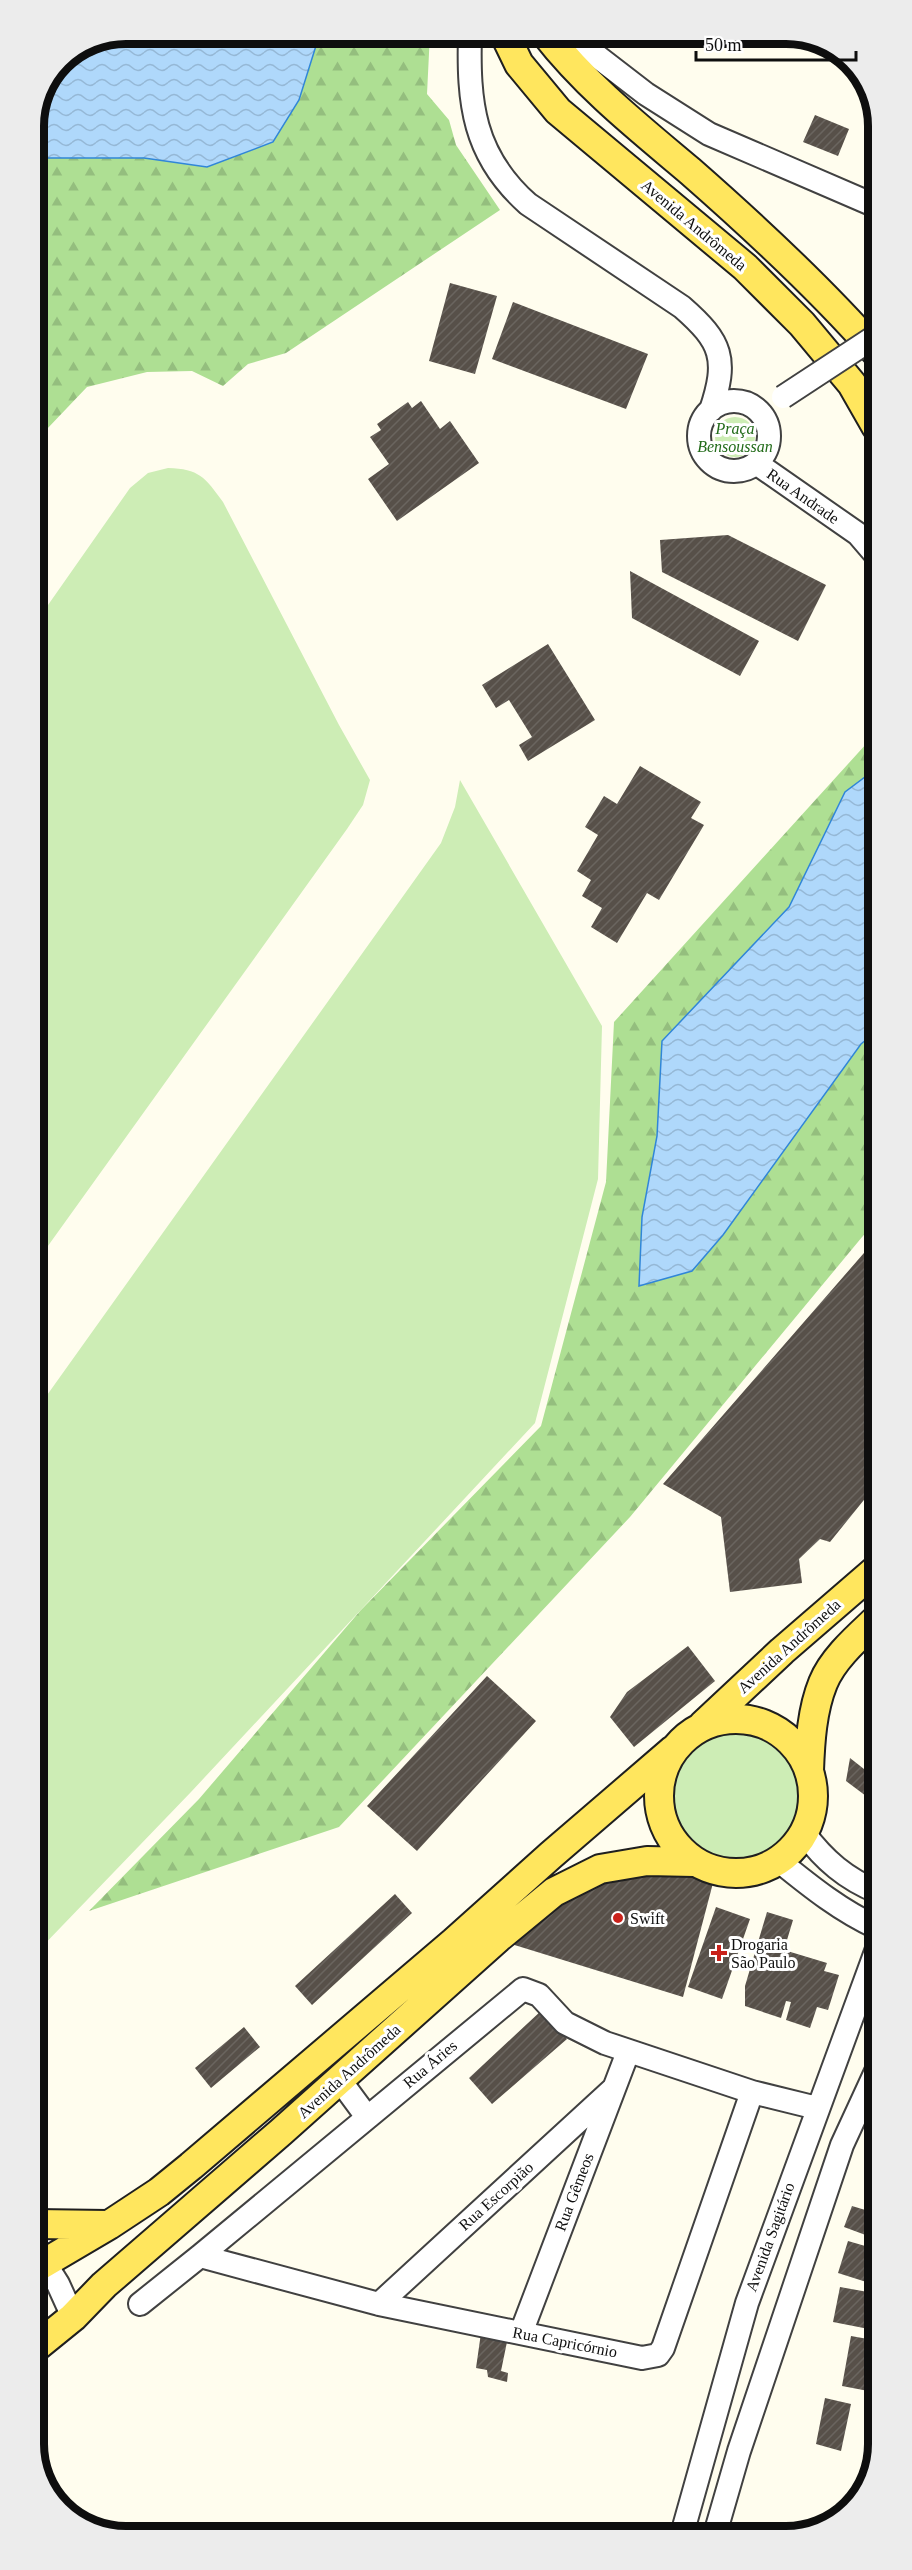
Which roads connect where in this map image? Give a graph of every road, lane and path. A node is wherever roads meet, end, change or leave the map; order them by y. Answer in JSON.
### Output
{"nodes":[{"id":1,"x":470,"y":44,"type":"edge"},
{"id":2,"x":509,"y":44,"type":"edge"},
{"id":3,"x":554,"y":44,"type":"edge"},
{"id":4,"x":591,"y":44,"type":"edge"},
{"id":5,"x":868,"y":203,"type":"edge"},
{"id":6,"x":868,"y":341,"type":"edge"},
{"id":7,"x":868,"y":343,"type":"edge"},
{"id":8,"x":758,"y":409,"type":"junction"},
{"id":9,"x":711,"y":410,"type":"junction"},
{"id":10,"x":868,"y":412,"type":"edge"},
{"id":11,"x":756,"y":463,"type":"junction"},
{"id":12,"x":868,"y":546,"type":"edge"},
{"id":13,"x":868,"y":1577,"type":"edge"},
{"id":14,"x":868,"y":1628,"type":"edge"},
{"id":15,"x":702,"y":1726,"type":"junction"},
{"id":16,"x":673,"y":1750,"type":"junction"},
{"id":17,"x":809,"y":1771,"type":"junction"},
{"id":18,"x":804,"y":1833,"type":"junction"},
{"id":19,"x":779,"y":1861,"type":"junction"},
{"id":20,"x":694,"y":1862,"type":"junction"},
{"id":21,"x":868,"y":1888,"type":"edge"},
{"id":22,"x":868,"y":1923,"type":"edge"},
{"id":23,"x":868,"y":1973,"type":"edge"},
{"id":24,"x":628,"y":2052,"type":"junction"},
{"id":25,"x":339,"y":2079,"type":"junction"},
{"id":26,"x":614,"y":2089,"type":"junction"},
{"id":27,"x":868,"y":2089,"type":"edge"},
{"id":28,"x":752,"y":2092,"type":"junction"},
{"id":29,"x":817,"y":2108,"type":"junction"},
{"id":30,"x":367,"y":2117,"type":"junction"},
{"id":31,"x":44,"y":2224,"type":"edge"},
{"id":32,"x":110,"y":2225,"type":"junction"},
{"id":33,"x":200,"y":2256,"type":"junction"},
{"id":34,"x":44,"y":2258,"type":"edge"},
{"id":35,"x":44,"y":2268,"type":"edge"},
{"id":36,"x":140,"y":2304,"type":"dead end"},
{"id":37,"x":379,"y":2304,"type":"junction"},
{"id":38,"x":74,"y":2317,"type":"junction"},
{"id":39,"x":521,"y":2333,"type":"junction"},
{"id":40,"x":44,"y":2341,"type":"edge"},
{"id":41,"x":684,"y":2526,"type":"edge"},
{"id":42,"x":717,"y":2526,"type":"edge"}],
"edges":[{"from":1,"to":9,"type":"street"},
{"from":2,"to":10,"type":"main road","name":"Avenida Andrômeda"},
{"from":3,"to":7,"type":"main road","name":"Avenida Andrômeda"},
{"from":4,"to":5,"type":"street"},
{"from":6,"to":8,"type":"street","bridge":true},
{"from":8,"to":9,"type":"street"},
{"from":8,"to":11,"type":"street"},
{"from":9,"to":11,"type":"street"},
{"from":11,"to":12,"type":"street","name":"Rua Andrade"},
{"from":13,"to":15,"type":"main road","name":"Avenida Andrômeda"},
{"from":14,"to":17,"type":"main road"},
{"from":15,"to":16,"type":"main road"},
{"from":15,"to":17,"type":"main road"},
{"from":16,"to":20,"type":"main road"},
{"from":16,"to":32,"type":"main road","name":"Avenida Andrômeda"},
{"from":17,"to":18,"type":"main road"},
{"from":18,"to":19,"type":"main road"},
{"from":18,"to":21,"type":"street"},
{"from":19,"to":20,"type":"main road"},
{"from":19,"to":22,"type":"street"},
{"from":20,"to":25,"type":"main road","name":"Avenida Andrômeda"},
{"from":23,"to":29,"type":"street","name":"Avenida Sagitário"},
{"from":24,"to":26,"type":"street","name":"Rua Gêmeos"},
{"from":24,"to":28,"type":"street","name":"Rua Áries"},
{"from":24,"to":30,"type":"street","name":"Rua Áries"},
{"from":25,"to":30,"type":"street"},
{"from":25,"to":38,"type":"main road","name":"Avenida Andrômeda"},
{"from":26,"to":37,"type":"street","name":"Rua Escorpião"},
{"from":26,"to":39,"type":"street","name":"Rua Gêmeos"},
{"from":27,"to":42,"type":"street"},
{"from":28,"to":29,"type":"street","name":"Rua Áries"},
{"from":28,"to":39,"type":"street","name":"Rua Capricórnio"},
{"from":29,"to":41,"type":"street","name":"Avenida Sagitário"},
{"from":30,"to":33,"type":"street","name":"Rua Áries"},
{"from":31,"to":32,"type":"main road"},
{"from":32,"to":34,"type":"main road","name":"Avenida Andrômeda"},
{"from":33,"to":36,"type":"street","name":"Rua Áries"},
{"from":33,"to":37,"type":"street","name":"Rua Capricórnio"},
{"from":35,"to":38,"type":"street"},
{"from":37,"to":39,"type":"street","name":"Rua Capricórnio"},
{"from":38,"to":40,"type":"main road","name":"Avenida Andrômeda"}]}
